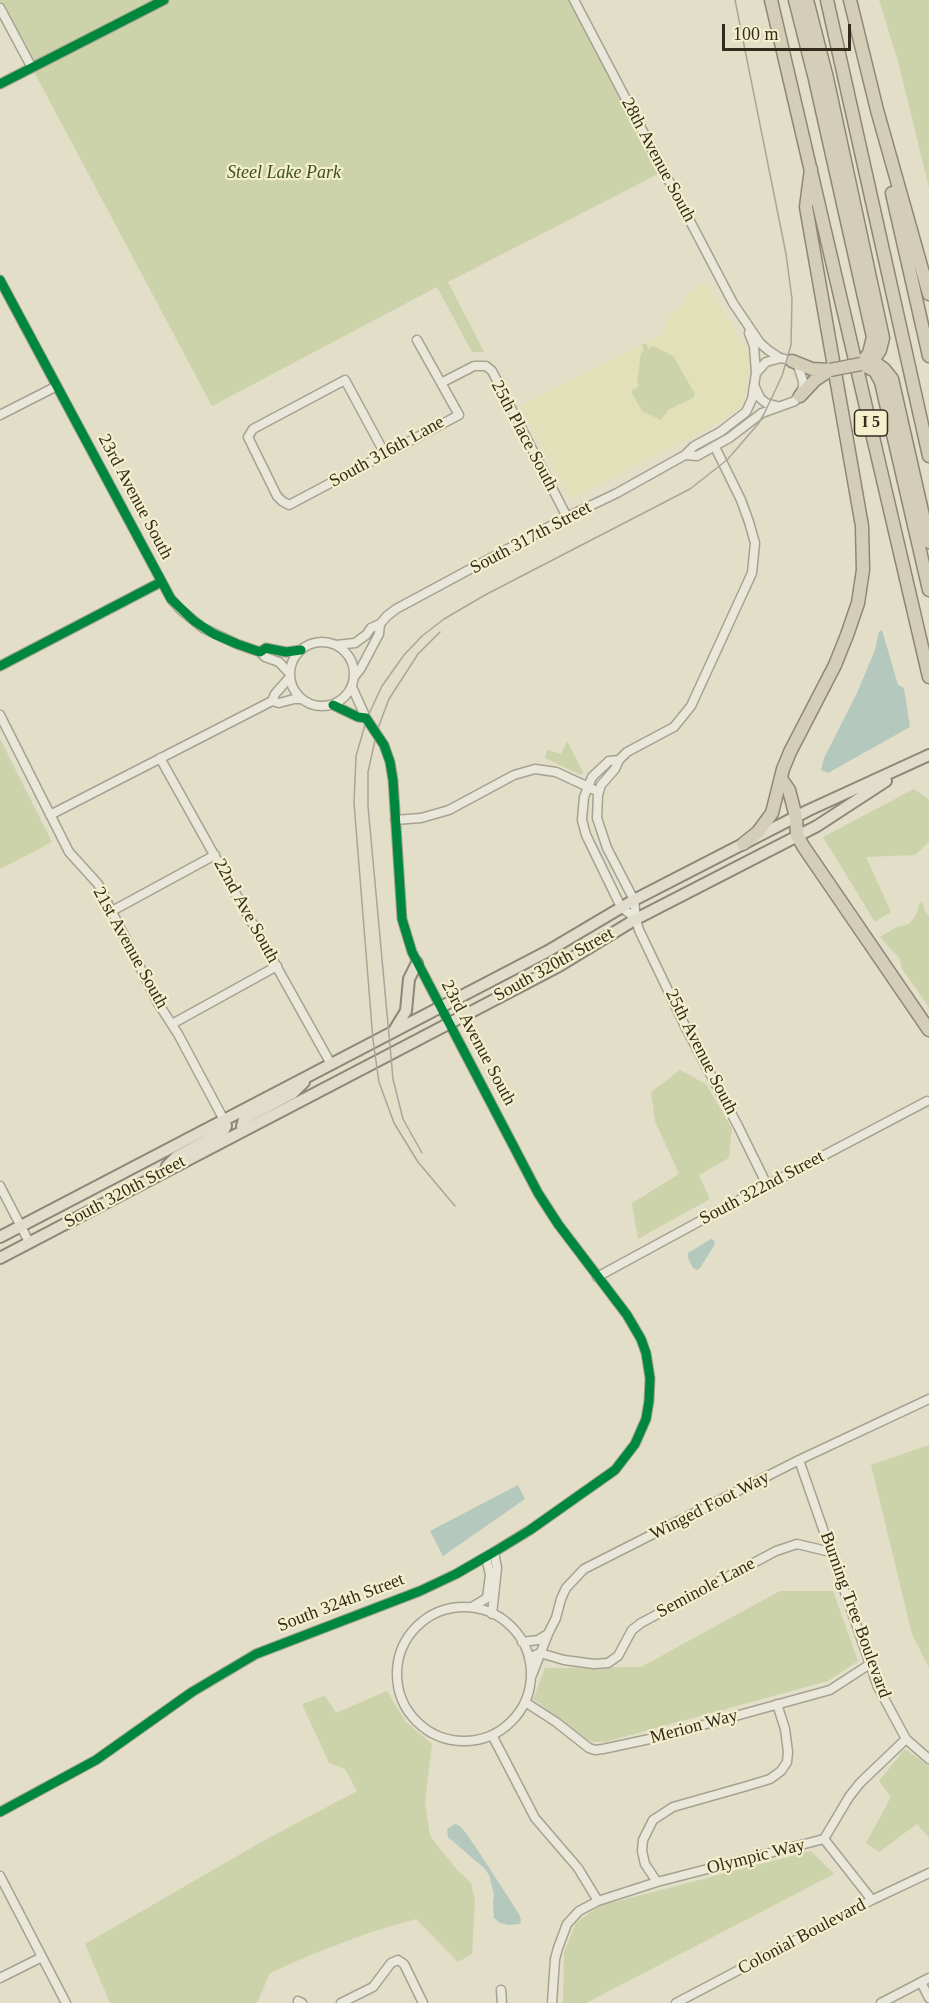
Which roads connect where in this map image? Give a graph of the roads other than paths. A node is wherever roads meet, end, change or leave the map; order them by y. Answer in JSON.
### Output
{"nodes":[{"id":1,"x":164,"y":0,"type":"edge"},
{"id":2,"x":574,"y":0,"type":"edge"},
{"id":3,"x":771,"y":0,"type":"edge"},
{"id":4,"x":795,"y":0,"type":"edge"},
{"id":5,"x":807,"y":0,"type":"edge"},
{"id":6,"x":827,"y":0,"type":"edge"},
{"id":7,"x":850,"y":0,"type":"edge"},
{"id":8,"x":0,"y":8,"type":"edge"},
{"id":9,"x":32,"y":68,"type":"junction"},
{"id":10,"x":0,"y":84,"type":"edge"},
{"id":11,"x":877,"y":110,"type":"junction"},
{"id":12,"x":812,"y":169,"type":"junction"},
{"id":13,"x":0,"y":280,"type":"edge"},
{"id":14,"x":929,"y":294,"type":"edge"},
{"id":15,"x":871,"y":305,"type":"junction"},
{"id":16,"x":743,"y":319,"type":"junction"},
{"id":17,"x":417,"y":340,"type":"dead end"},
{"id":18,"x":929,"y":356,"type":"edge"},
{"id":19,"x":786,"y":360,"type":"junction"},
{"id":20,"x":867,"y":362,"type":"junction"},
{"id":21,"x":756,"y":373,"type":"junction"},
{"id":22,"x":814,"y":374,"type":"junction"},
{"id":23,"x":441,"y":383,"type":"junction"},
{"id":24,"x":754,"y":384,"type":"junction"},
{"id":25,"x":57,"y":386,"type":"junction"},
{"id":26,"x":800,"y":396,"type":"junction"},
{"id":27,"x":781,"y":407,"type":"junction"},
{"id":28,"x":894,"y":413,"type":"junction"},
{"id":29,"x":0,"y":415,"type":"edge"},
{"id":30,"x":715,"y":447,"type":"junction"},
{"id":31,"x":384,"y":454,"type":"junction"},
{"id":32,"x":686,"y":455,"type":"junction"},
{"id":33,"x":929,"y":456,"type":"edge"},
{"id":34,"x":567,"y":517,"type":"junction"},
{"id":35,"x":929,"y":542,"type":"edge"},
{"id":36,"x":161,"y":582,"type":"junction"},
{"id":37,"x":929,"y":590,"type":"edge"},
{"id":38,"x":380,"y":624,"type":"junction"},
{"id":39,"x":336,"y":645,"type":"junction"},
{"id":40,"x":301,"y":650,"type":"junction"},
{"id":41,"x":260,"y":652,"type":"junction"},
{"id":42,"x":0,"y":666,"type":"edge"},
{"id":43,"x":290,"y":676,"type":"junction"},
{"id":44,"x":354,"y":677,"type":"junction"},
{"id":45,"x":929,"y":677,"type":"edge"},
{"id":46,"x":352,"y":687,"type":"junction"},
{"id":47,"x":302,"y":699,"type":"junction"},
{"id":48,"x":272,"y":701,"type":"junction"},
{"id":49,"x":333,"y":705,"type":"junction"},
{"id":50,"x":0,"y":715,"type":"edge"},
{"id":51,"x":366,"y":718,"type":"junction"},
{"id":52,"x":929,"y":755,"type":"edge"},
{"id":53,"x":160,"y":758,"type":"junction"},
{"id":54,"x":619,"y":760,"type":"junction"},
{"id":55,"x":911,"y":764,"type":"junction"},
{"id":56,"x":782,"y":780,"type":"junction"},
{"id":57,"x":587,"y":788,"type":"junction"},
{"id":58,"x":599,"y":792,"type":"junction"},
{"id":59,"x":50,"y":815,"type":"junction"},
{"id":60,"x":796,"y":817,"type":"junction"},
{"id":61,"x":395,"y":820,"type":"junction"},
{"id":62,"x":797,"y":835,"type":"junction"},
{"id":63,"x":742,"y":844,"type":"junction"},
{"id":64,"x":215,"y":855,"type":"junction"},
{"id":65,"x":634,"y":900,"type":"junction"},
{"id":66,"x":621,"y":907,"type":"junction"},
{"id":67,"x":112,"y":911,"type":"junction"},
{"id":68,"x":636,"y":919,"type":"junction"},
{"id":69,"x":417,"y":963,"type":"junction"},
{"id":70,"x":277,"y":966,"type":"junction"},
{"id":71,"x":440,"y":1007,"type":"junction"},
{"id":72,"x":450,"y":1023,"type":"junction"},
{"id":73,"x":172,"y":1024,"type":"junction"},
{"id":74,"x":929,"y":1030,"type":"edge"},
{"id":75,"x":393,"y":1032,"type":"junction"},
{"id":76,"x":332,"y":1064,"type":"junction"},
{"id":77,"x":313,"y":1073,"type":"junction"},
{"id":78,"x":927,"y":1101,"type":"dead end"},
{"id":79,"x":224,"y":1120,"type":"junction"},
{"id":80,"x":243,"y":1130,"type":"junction"},
{"id":81,"x":161,"y":1173,"type":"junction"},
{"id":82,"x":767,"y":1185,"type":"junction"},
{"id":83,"x":0,"y":1186,"type":"edge"},
{"id":84,"x":21,"y":1226,"type":"junction"},
{"id":85,"x":0,"y":1237,"type":"edge"},
{"id":86,"x":29,"y":1242,"type":"junction"},
{"id":87,"x":0,"y":1258,"type":"edge"},
{"id":88,"x":597,"y":1277,"type":"junction"},
{"id":89,"x":651,"y":1389,"type":"joint"},
{"id":90,"x":929,"y":1399,"type":"edge"},
{"id":91,"x":800,"y":1460,"type":"junction"},
{"id":92,"x":831,"y":1552,"type":"junction"},
{"id":93,"x":490,"y":1555,"type":"junction"},
{"id":94,"x":472,"y":1608,"type":"junction"},
{"id":95,"x":492,"y":1614,"type":"junction"},
{"id":96,"x":548,"y":1634,"type":"junction"},
{"id":97,"x":522,"y":1642,"type":"junction"},
{"id":98,"x":540,"y":1653,"type":"junction"},
{"id":99,"x":529,"y":1658,"type":"junction"},
{"id":100,"x":870,"y":1664,"type":"junction"},
{"id":101,"x":530,"y":1681,"type":"junction"},
{"id":102,"x":525,"y":1702,"type":"junction"},
{"id":103,"x":777,"y":1704,"type":"junction"},
{"id":104,"x":492,"y":1735,"type":"junction"},
{"id":105,"x":906,"y":1739,"type":"junction"},
{"id":106,"x":929,"y":1760,"type":"edge"},
{"id":107,"x":0,"y":1812,"type":"edge"},
{"id":108,"x":824,"y":1839,"type":"junction"},
{"id":109,"x":929,"y":1873,"type":"edge"},
{"id":110,"x":0,"y":1876,"type":"edge"},
{"id":111,"x":657,"y":1882,"type":"junction"},
{"id":112,"x":872,"y":1900,"type":"junction"},
{"id":113,"x":598,"y":1901,"type":"junction"},
{"id":114,"x":42,"y":1957,"type":"junction"},
{"id":115,"x":0,"y":1978,"type":"edge"},
{"id":116,"x":925,"y":1980,"type":"edge"},
{"id":117,"x":501,"y":1990,"type":"dead end"},
{"id":118,"x":929,"y":1998,"type":"edge"},
{"id":119,"x":66,"y":2003,"type":"edge"},
{"id":120,"x":341,"y":2003,"type":"edge"},
{"id":121,"x":423,"y":2003,"type":"edge"},
{"id":122,"x":502,"y":2003,"type":"edge"},
{"id":123,"x":552,"y":2003,"type":"edge"},
{"id":124,"x":676,"y":2003,"type":"edge"},
{"id":125,"x":881,"y":2003,"type":"edge"}],
"edges":[{"from":1,"to":9,"type":"street"},
{"from":2,"to":16,"type":"street","name":"28th Avenue South"},
{"from":3,"to":12,"type":"highway","number":"I 5"},
{"from":4,"to":15,"type":"highway"},
{"from":5,"to":15,"type":"highway"},
{"from":6,"to":33,"type":"highway"},
{"from":7,"to":11,"type":"highway"},
{"from":8,"to":9,"type":"street"},
{"from":9,"to":10,"type":"street"},
{"from":11,"to":14,"type":"highway"},
{"from":11,"to":18,"type":"highway"},
{"from":12,"to":45,"type":"highway","number":"I 5"},
{"from":12,"to":56,"type":"highway"},
{"from":13,"to":25,"type":"street","name":"23rd Avenue South"},
{"from":15,"to":20,"type":"highway"},
{"from":16,"to":19,"type":"street","name":"28th Avenue South"},
{"from":16,"to":21,"type":"street","name":"28th Avenue South"},
{"from":17,"to":23,"type":"street"},
{"from":19,"to":21,"type":"street"},
{"from":19,"to":22,"type":"highway"},
{"from":19,"to":26,"type":"street"},
{"from":20,"to":22,"type":"highway","bridge":true},
{"from":20,"to":28,"type":"highway"},
{"from":21,"to":24,"type":"street"},
{"from":22,"to":26,"type":"highway"},
{"from":23,"to":31,"type":"street","name":"South 316th Lane"},
{"from":23,"to":34,"type":"street","name":"25th Place South"},
{"from":24,"to":27,"type":"street"},
{"from":24,"to":32,"type":"street","name":"South 317th Street"},
{"from":25,"to":29,"type":"street"},
{"from":25,"to":36,"type":"street","name":"23rd Avenue South"},
{"from":26,"to":27,"type":"street"},
{"from":27,"to":30,"type":"street","name":"South 317th Street"},
{"from":28,"to":35,"type":"highway"},
{"from":28,"to":37,"type":"highway"},
{"from":30,"to":32,"type":"street","name":"South 317th Street"},
{"from":30,"to":54,"type":"street"},
{"from":31,"to":31,"type":"street","name":"South 316th Lane"},
{"from":32,"to":34,"type":"street","name":"South 317th Street"},
{"from":34,"to":38,"type":"street","name":"South 317th Street"},
{"from":36,"to":41,"type":"street","name":"23rd Avenue South"},
{"from":36,"to":42,"type":"street"},
{"from":38,"to":39,"type":"street","name":"South 317th Street"},
{"from":38,"to":44,"type":"street"},
{"from":39,"to":40,"type":"street"},
{"from":39,"to":44,"type":"street"},
{"from":40,"to":41,"type":"street","name":"23rd Avenue South"},
{"from":40,"to":43,"type":"street"},
{"from":41,"to":43,"type":"street","name":"23rd Avenue South"},
{"from":43,"to":47,"type":"street"},
{"from":43,"to":48,"type":"street"},
{"from":44,"to":46,"type":"street"},
{"from":46,"to":49,"type":"street"},
{"from":46,"to":51,"type":"street"},
{"from":47,"to":48,"type":"street"},
{"from":47,"to":49,"type":"street"},
{"from":48,"to":53,"type":"street"},
{"from":49,"to":51,"type":"street"},
{"from":50,"to":59,"type":"street","name":"21st Avenue South"},
{"from":51,"to":61,"type":"street","name":"23rd Avenue South"},
{"from":52,"to":55,"type":"main road","name":"South 320th Street"},
{"from":53,"to":59,"type":"street"},
{"from":53,"to":64,"type":"street","name":"22nd Ave South"},
{"from":54,"to":57,"type":"street"},
{"from":54,"to":58,"type":"street"},
{"from":55,"to":60,"type":"main road","name":"South 320th Street"},
{"from":55,"to":62,"type":"main road","name":"South 320th Street"},
{"from":56,"to":60,"type":"highway"},
{"from":56,"to":63,"type":"highway"},
{"from":57,"to":58,"type":"street"},
{"from":57,"to":61,"type":"street"},
{"from":57,"to":66,"type":"street"},
{"from":58,"to":65,"type":"street"},
{"from":59,"to":67,"type":"street","name":"21st Avenue South"},
{"from":60,"to":62,"type":"highway"},
{"from":60,"to":63,"type":"main road","name":"South 320th Street"},
{"from":61,"to":69,"type":"street","name":"23rd Avenue South"},
{"from":62,"to":68,"type":"main road","name":"South 320th Street"},
{"from":62,"to":74,"type":"highway"},
{"from":63,"to":65,"type":"main road","name":"South 320th Street"},
{"from":64,"to":67,"type":"street"},
{"from":64,"to":70,"type":"street","name":"22nd Ave South"},
{"from":65,"to":66,"type":"main road","name":"South 320th Street"},
{"from":65,"to":68,"type":"street"},
{"from":66,"to":68,"type":"street"},
{"from":66,"to":71,"type":"main road","name":"South 320th Street"},
{"from":67,"to":73,"type":"street","name":"21st Avenue South"},
{"from":68,"to":72,"type":"main road","name":"South 320th Street"},
{"from":68,"to":82,"type":"street","name":"25th Avenue South"},
{"from":69,"to":71,"type":"street","name":"23rd Avenue South"},
{"from":69,"to":75,"type":"main road"},
{"from":70,"to":73,"type":"street"},
{"from":70,"to":76,"type":"street","name":"22nd Ave South"},
{"from":71,"to":72,"type":"street","name":"23rd Avenue South"},
{"from":71,"to":75,"type":"main road","name":"South 320th Street"},
{"from":72,"to":80,"type":"main road","name":"South 320th Street"},
{"from":72,"to":88,"type":"street","name":"23rd Avenue South"},
{"from":73,"to":79,"type":"street","name":"21st Avenue South"},
{"from":75,"to":76,"type":"main road","name":"South 320th Street"},
{"from":76,"to":77,"type":"main road","name":"South 320th Street"},
{"from":77,"to":79,"type":"main road","name":"South 320th Street"},
{"from":77,"to":80,"type":"main road"},
{"from":78,"to":82,"type":"street","name":"South 322nd Street"},
{"from":79,"to":81,"type":"main road"},
{"from":79,"to":84,"type":"main road","name":"South 320th Street"},
{"from":80,"to":81,"type":"main road","name":"South 320th Street"},
{"from":81,"to":86,"type":"main road","name":"South 320th Street"},
{"from":82,"to":88,"type":"street","name":"South 322nd Street"},
{"from":83,"to":84,"type":"street"},
{"from":84,"to":85,"type":"main road","name":"South 320th Street"},
{"from":84,"to":86,"type":"street"},
{"from":86,"to":87,"type":"main road","name":"South 320th Street"},
{"from":88,"to":89,"type":"street","name":"23rd Avenue South"},
{"from":89,"to":93,"type":"street","name":"South 324th Street"},
{"from":90,"to":91,"type":"street","name":"Winged Foot Way"},
{"from":91,"to":92,"type":"street","name":"Burning Tree Boulevard"},
{"from":91,"to":96,"type":"street","name":"Winged Foot Way"},
{"from":92,"to":98,"type":"street","name":"Seminole Lane"},
{"from":92,"to":100,"type":"street","name":"Burning Tree Boulevard"},
{"from":93,"to":94,"type":"street"},
{"from":93,"to":95,"type":"street"},
{"from":93,"to":107,"type":"street","name":"South 324th Street"},
{"from":94,"to":95,"type":"street"},
{"from":94,"to":104,"type":"street"},
{"from":95,"to":97,"type":"street"},
{"from":96,"to":97,"type":"street"},
{"from":96,"to":98,"type":"street","name":"Winged Foot Way"},
{"from":97,"to":99,"type":"street"},
{"from":98,"to":99,"type":"street"},
{"from":98,"to":101,"type":"street","name":"Winged Foot Way"},
{"from":99,"to":101,"type":"street"},
{"from":100,"to":103,"type":"street","name":"Merion Way"},
{"from":100,"to":105,"type":"street","name":"Burning Tree Boulevard"},
{"from":101,"to":102,"type":"street"},
{"from":102,"to":103,"type":"street","name":"Merion Way"},
{"from":102,"to":104,"type":"street"},
{"from":103,"to":111,"type":"street"},
{"from":104,"to":113,"type":"street"},
{"from":105,"to":106,"type":"street","name":"Burning Tree Boulevard"},
{"from":105,"to":108,"type":"street","name":"Olympic Way"},
{"from":108,"to":111,"type":"street","name":"Olympic Way"},
{"from":108,"to":112,"type":"street"},
{"from":109,"to":112,"type":"street","name":"Colonial Boulevard"},
{"from":110,"to":114,"type":"street"},
{"from":111,"to":113,"type":"street","name":"Olympic Way"},
{"from":112,"to":124,"type":"street","name":"Colonial Boulevard"},
{"from":113,"to":123,"type":"street","name":"Olympic Way"},
{"from":114,"to":115,"type":"street"},
{"from":114,"to":119,"type":"street"},
{"from":116,"to":118,"type":"street"},
{"from":116,"to":125,"type":"street"},
{"from":117,"to":122,"type":"street"},
{"from":120,"to":121,"type":"street"}]}
